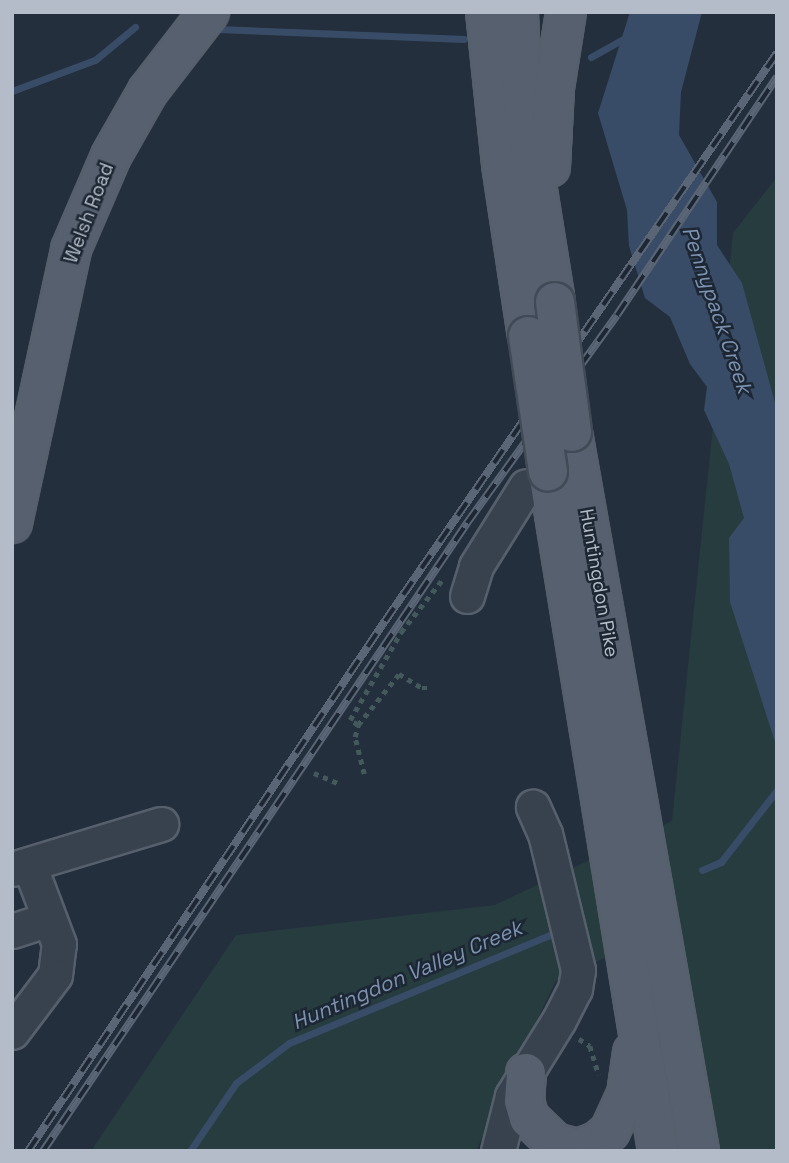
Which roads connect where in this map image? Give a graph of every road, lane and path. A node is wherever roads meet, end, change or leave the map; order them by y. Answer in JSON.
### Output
{"nodes":[{"id":1,"x":209,"y":12,"type":"edge"},
{"id":2,"x":485,"y":12,"type":"edge"},
{"id":3,"x":518,"y":12,"type":"edge"},
{"id":4,"x":566,"y":12,"type":"edge"},
{"id":5,"x":546,"y":246,"type":"junction"},
{"id":6,"x":537,"y":479,"type":"junction"},
{"id":7,"x":12,"y":523,"type":"edge"},
{"id":8,"x":458,"y":584,"type":"joint"},
{"id":9,"x":430,"y":688,"type":"dead end"},
{"id":10,"x":358,"y":725,"type":"junction"},
{"id":11,"x":314,"y":773,"type":"dead end"},
{"id":12,"x":364,"y":774,"type":"dead end"},
{"id":13,"x":338,"y":783,"type":"dead end"},
{"id":14,"x":533,"y":807,"type":"dead end"},
{"id":15,"x":161,"y":824,"type":"dead end"},
{"id":16,"x":21,"y":867,"type":"edge"},
{"id":17,"x":49,"y":919,"type":"junction"},
{"id":18,"x":12,"y":931,"type":"edge"},
{"id":19,"x":637,"y":1029,"type":"junction"},
{"id":20,"x":12,"y":1032,"type":"edge"},
{"id":21,"x":526,"y":1073,"type":"junction"},
{"id":22,"x":575,"y":1150,"type":"edge"},
{"id":23,"x":498,"y":1151,"type":"edge"},
{"id":24,"x":659,"y":1151,"type":"edge"},
{"id":25,"x":699,"y":1151,"type":"edge"}],
"edges":[{"from":1,"to":7,"type":"main road","name":"Welsh Road"},
{"from":2,"to":6,"type":"main road","name":"Huntingdon Pike","bridge":true},
{"from":3,"to":5,"type":"main road","name":"Huntingdon Pike"},
{"from":4,"to":5,"type":"main road"},
{"from":5,"to":25,"type":"main road","name":"Huntingdon Pike","bridge":true},
{"from":6,"to":8,"type":"street"},
{"from":6,"to":19,"type":"main road","name":"Huntingdon Pike"},
{"from":8,"to":10,"type":"path"},
{"from":9,"to":10,"type":"path"},
{"from":10,"to":12,"type":"path"},
{"from":11,"to":13,"type":"path"},
{"from":14,"to":21,"type":"street"},
{"from":15,"to":16,"type":"street"},
{"from":16,"to":17,"type":"street"},
{"from":17,"to":18,"type":"street"},
{"from":17,"to":20,"type":"street"},
{"from":19,"to":22,"type":"main road"},
{"from":19,"to":24,"type":"main road","name":"Huntingdon Pike"},
{"from":21,"to":22,"type":"main road"},
{"from":21,"to":23,"type":"street"}]}
